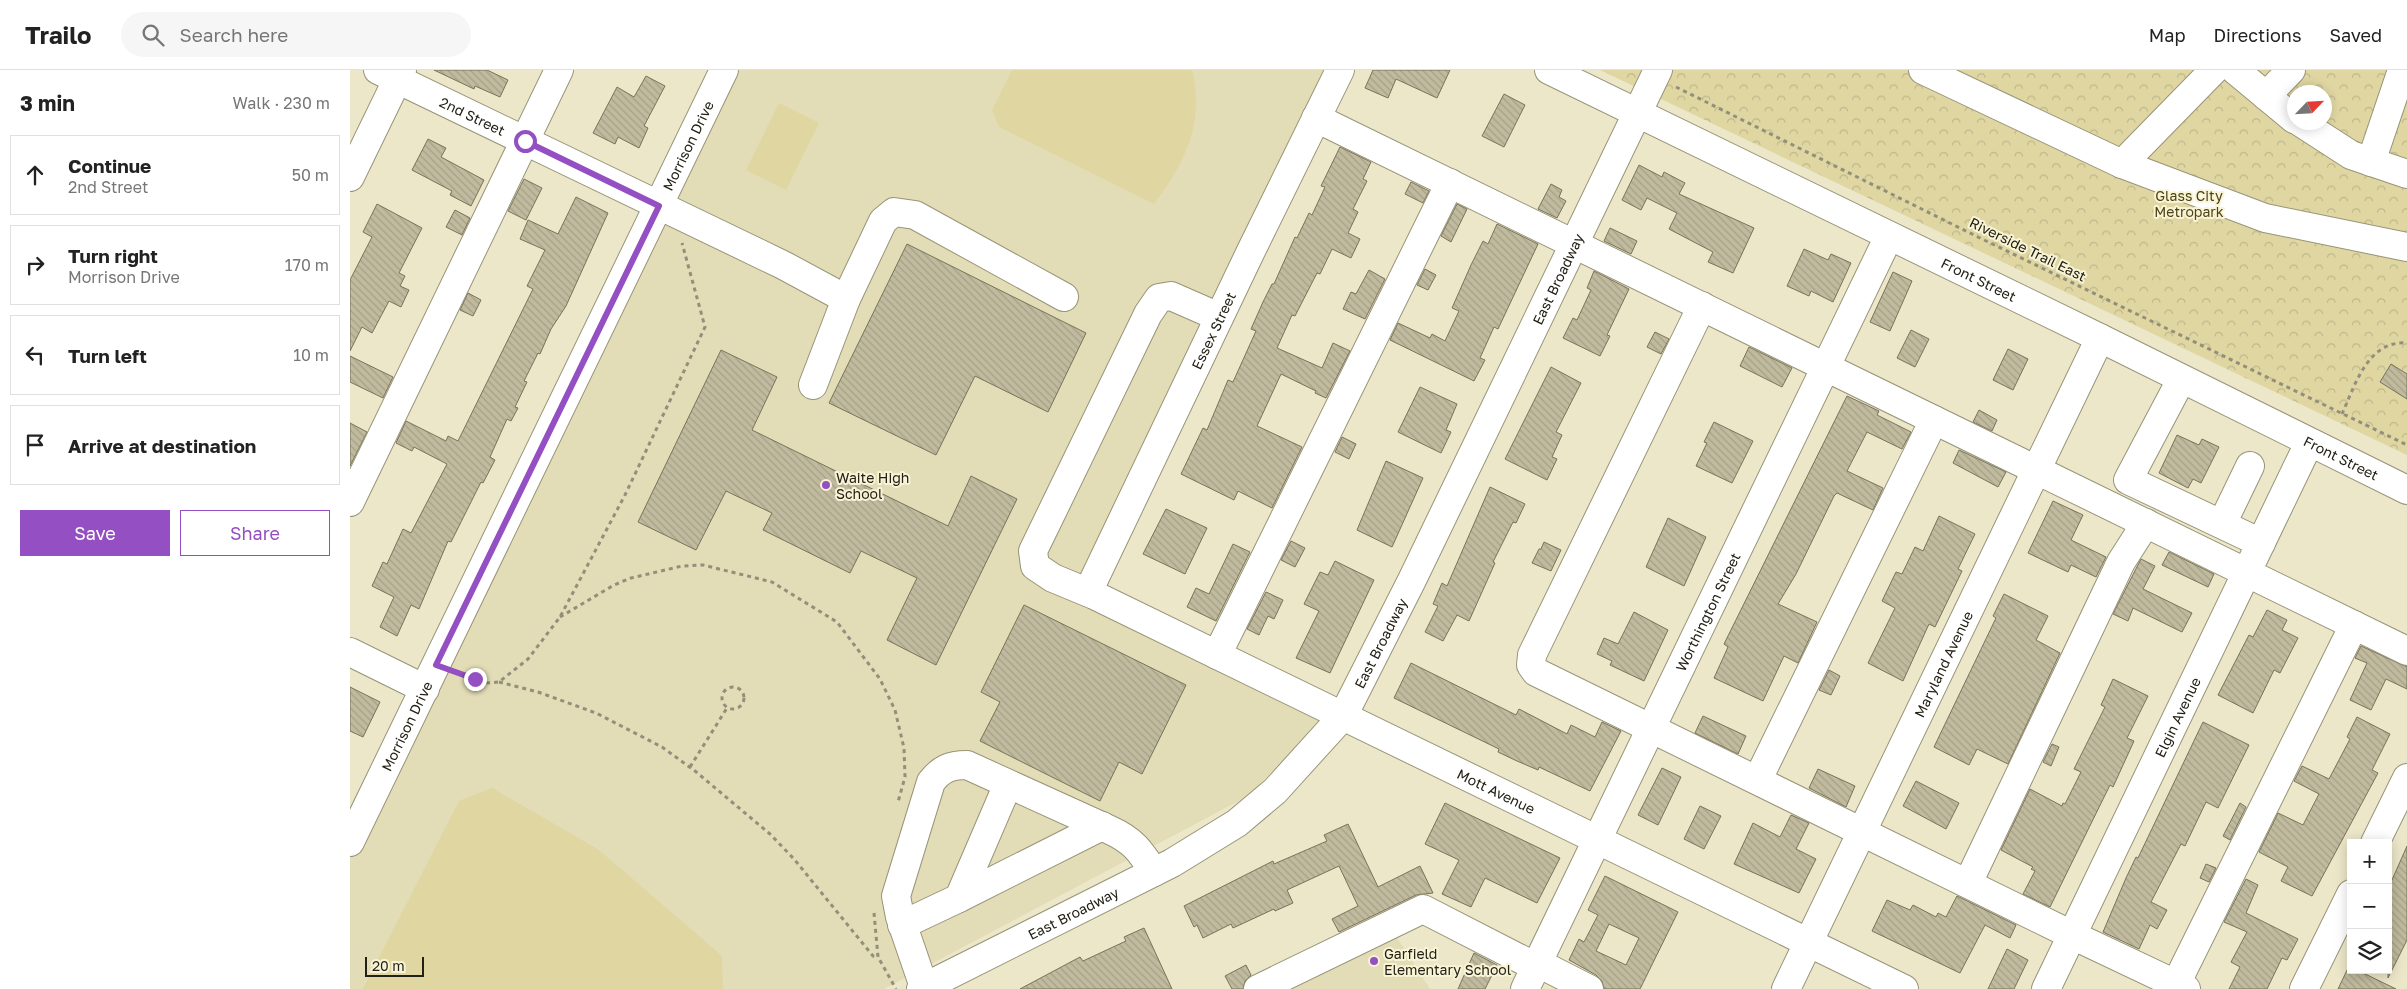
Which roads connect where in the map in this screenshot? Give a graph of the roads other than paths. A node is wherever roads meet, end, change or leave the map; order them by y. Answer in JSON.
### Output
{"nodes":[{"id":1,"x":559,"y":70,"type":"edge"},
{"id":2,"x":724,"y":70,"type":"edge"},
{"id":3,"x":1340,"y":70,"type":"edge"},
{"id":4,"x":1549,"y":70,"type":"edge"},
{"id":5,"x":1923,"y":70,"type":"edge"},
{"id":6,"x":2214,"y":70,"type":"edge"},
{"id":7,"x":2235,"y":70,"type":"edge"},
{"id":8,"x":2291,"y":70,"type":"edge"},
{"id":9,"x":2402,"y":70,"type":"edge"},
{"id":10,"x":392,"y":73,"type":"edge"},
{"id":11,"x":1657,"y":73,"type":"edge"},
{"id":12,"x":2266,"y":96,"type":"junction"},
{"id":13,"x":1638,"y":113,"type":"junction"},
{"id":14,"x":2287,"y":113,"type":"edge"},
{"id":15,"x":1316,"y":118,"type":"junction"},
{"id":16,"x":2312,"y":130,"type":"edge"},
{"id":17,"x":525,"y":141,"type":"junction"},
{"id":18,"x":2371,"y":162,"type":"junction"},
{"id":19,"x":2122,"y":164,"type":"junction"},
{"id":20,"x":2407,"y":174,"type":"edge"},
{"id":21,"x":350,"y":177,"type":"edge"},
{"id":22,"x":1450,"y":183,"type":"junction"},
{"id":23,"x":659,"y":206,"type":"junction"},
{"id":24,"x":1889,"y":236,"type":"junction"},
{"id":25,"x":1574,"y":244,"type":"junction"},
{"id":26,"x":2407,"y":247,"type":"edge"},
{"id":27,"x":1064,"y":297,"type":"dead end"},
{"id":28,"x":846,"y":299,"type":"junction"},
{"id":29,"x":1702,"y":306,"type":"junction"},
{"id":30,"x":1219,"y":317,"type":"junction"},
{"id":31,"x":2100,"y":338,"type":"junction"},
{"id":32,"x":1826,"y":367,"type":"junction"},
{"id":33,"x":2181,"y":380,"type":"junction"},
{"id":34,"x":813,"y":385,"type":"dead end"},
{"id":35,"x":1934,"y":420,"type":"junction"},
{"id":36,"x":2309,"y":443,"type":"junction"},
{"id":37,"x":2250,"y":466,"type":"dead end"},
{"id":38,"x":2036,"y":470,"type":"junction"},
{"id":39,"x":2407,"y":490,"type":"edge"},
{"id":40,"x":350,"y":502,"type":"edge"},
{"id":41,"x":2146,"y":523,"type":"junction"},
{"id":42,"x":2222,"y":524,"type":"junction"},
{"id":43,"x":2261,"y":543,"type":"junction"},
{"id":44,"x":2246,"y":573,"type":"junction"},
{"id":45,"x":1088,"y":592,"type":"junction"},
{"id":46,"x":2354,"y":625,"type":"junction"},
{"id":47,"x":2407,"y":651,"type":"edge"},
{"id":48,"x":350,"y":652,"type":"edge"},
{"id":49,"x":1217,"y":655,"type":"junction"},
{"id":50,"x":431,"y":677,"type":"junction"},
{"id":51,"x":1343,"y":716,"type":"junction"},
{"id":52,"x":1652,"y":727,"type":"junction"},
{"id":53,"x":2407,"y":778,"type":"edge"},
{"id":54,"x":1758,"y":780,"type":"junction"},
{"id":55,"x":1008,"y":784,"type":"junction"},
{"id":56,"x":1102,"y":826,"type":"junction"},
{"id":57,"x":1862,"y":831,"type":"junction"},
{"id":58,"x":2378,"y":839,"type":"edge"},
{"id":59,"x":1598,"y":840,"type":"junction"},
{"id":60,"x":350,"y":842,"type":"edge"},
{"id":61,"x":1154,"y":872,"type":"junction"},
{"id":62,"x":1968,"y":883,"type":"junction"},
{"id":63,"x":959,"y":898,"type":"junction"},
{"id":64,"x":2347,"y":902,"type":"edge"},
{"id":65,"x":902,"y":925,"type":"junction"},
{"id":66,"x":2072,"y":935,"type":"junction"},
{"id":67,"x":1808,"y":942,"type":"junction"},
{"id":68,"x":1533,"y":973,"type":"edge"},
{"id":69,"x":2181,"y":987,"type":"edge"},
{"id":70,"x":922,"y":988,"type":"edge"},
{"id":71,"x":1258,"y":989,"type":"edge"},
{"id":72,"x":1589,"y":989,"type":"edge"},
{"id":73,"x":1786,"y":989,"type":"edge"},
{"id":74,"x":1904,"y":989,"type":"edge"},
{"id":75,"x":2046,"y":989,"type":"edge"},
{"id":76,"x":2304,"y":989,"type":"edge"}],
"edges":[{"from":1,"to":17,"type":"street"},
{"from":2,"to":23,"type":"street","name":"Morrison Drive"},
{"from":3,"to":15,"type":"street","name":"Essex Street"},
{"from":4,"to":13,"type":"street","name":"Front Street"},
{"from":5,"to":19,"type":"street"},
{"from":6,"to":19,"type":"street"},
{"from":7,"to":12,"type":"street"},
{"from":8,"to":12,"type":"street"},
{"from":9,"to":18,"type":"street"},
{"from":10,"to":17,"type":"street","name":"2nd Street"},
{"from":10,"to":21,"type":"street"},
{"from":11,"to":13,"type":"street","name":"East Broadway"},
{"from":12,"to":14,"type":"street"},
{"from":13,"to":24,"type":"street","name":"Front Street"},
{"from":13,"to":25,"type":"street","name":"East Broadway"},
{"from":15,"to":22,"type":"street"},
{"from":15,"to":30,"type":"street","name":"Essex Street"},
{"from":16,"to":18,"type":"street"},
{"from":17,"to":23,"type":"street","name":"2nd Street"},
{"from":17,"to":40,"type":"street"},
{"from":18,"to":20,"type":"street"},
{"from":19,"to":26,"type":"street"},
{"from":22,"to":25,"type":"street"},
{"from":22,"to":49,"type":"street"},
{"from":23,"to":28,"type":"street","name":"2nd Street"},
{"from":23,"to":50,"type":"street","name":"Morrison Drive"},
{"from":24,"to":31,"type":"street","name":"Front Street"},
{"from":24,"to":32,"type":"street","name":"Worthington Street"},
{"from":25,"to":29,"type":"street"},
{"from":25,"to":51,"type":"street","name":"East Broadway"},
{"from":27,"to":28,"type":"street"},
{"from":28,"to":34,"type":"street"},
{"from":29,"to":32,"type":"street"},
{"from":29,"to":52,"type":"street"},
{"from":30,"to":45,"type":"street","name":"Essex Street"},
{"from":30,"to":45,"type":"street","name":"Mott Avenue"},
{"from":31,"to":33,"type":"street","name":"Front Street"},
{"from":31,"to":38,"type":"street","name":"Maryland Avenue"},
{"from":32,"to":35,"type":"street"},
{"from":32,"to":52,"type":"street","name":"Worthington Street"},
{"from":33,"to":36,"type":"street","name":"Front Street"},
{"from":33,"to":42,"type":"street"},
{"from":35,"to":38,"type":"street"},
{"from":35,"to":54,"type":"street"},
{"from":36,"to":39,"type":"street","name":"Front Street"},
{"from":36,"to":43,"type":"street","name":"Elgin Avenue"},
{"from":37,"to":42,"type":"street"},
{"from":38,"to":41,"type":"street"},
{"from":38,"to":57,"type":"street","name":"Maryland Avenue"},
{"from":41,"to":44,"type":"street"},
{"from":41,"to":62,"type":"street"},
{"from":42,"to":43,"type":"street"},
{"from":43,"to":44,"type":"street","name":"Elgin Avenue"},
{"from":44,"to":46,"type":"street"},
{"from":44,"to":66,"type":"street","name":"Elgin Avenue"},
{"from":45,"to":49,"type":"street","name":"Mott Avenue"},
{"from":46,"to":47,"type":"street"},
{"from":46,"to":69,"type":"street"},
{"from":48,"to":50,"type":"street"},
{"from":49,"to":51,"type":"street","name":"Mott Avenue"},
{"from":50,"to":60,"type":"street","name":"Morrison Drive"},
{"from":51,"to":59,"type":"street","name":"Mott Avenue"},
{"from":51,"to":61,"type":"street","name":"East Broadway"},
{"from":52,"to":54,"type":"street"},
{"from":52,"to":59,"type":"street","name":"Worthington Street"},
{"from":53,"to":58,"type":"street"},
{"from":54,"to":57,"type":"street"},
{"from":55,"to":56,"type":"street"},
{"from":55,"to":63,"type":"street"},
{"from":55,"to":65,"type":"street"},
{"from":56,"to":61,"type":"street"},
{"from":56,"to":63,"type":"street"},
{"from":57,"to":62,"type":"street"},
{"from":57,"to":67,"type":"street","name":"Maryland Avenue"},
{"from":59,"to":67,"type":"street","name":"Mott Avenue"},
{"from":59,"to":68,"type":"street","name":"Worthington Street"},
{"from":61,"to":70,"type":"street","name":"East Broadway"},
{"from":62,"to":66,"type":"street"},
{"from":63,"to":65,"type":"street"},
{"from":64,"to":76,"type":"street"},
{"from":65,"to":70,"type":"street"},
{"from":66,"to":69,"type":"street"},
{"from":66,"to":75,"type":"street","name":"Elgin Avenue"},
{"from":67,"to":73,"type":"street","name":"Maryland Avenue"},
{"from":67,"to":74,"type":"street","name":"Mott Avenue"},
{"from":68,"to":71,"type":"street"},
{"from":68,"to":72,"type":"street"}]}
